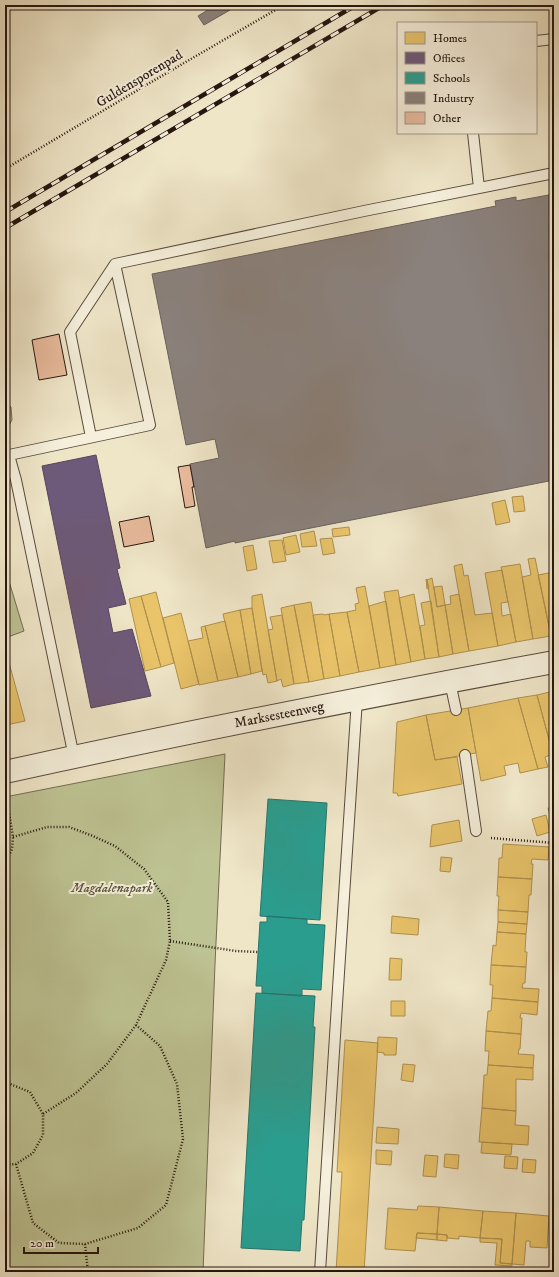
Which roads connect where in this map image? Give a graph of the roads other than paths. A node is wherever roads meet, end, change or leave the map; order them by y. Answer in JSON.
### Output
{"nodes":[{"id":1,"x":554,"y":39,"type":"edge"},
{"id":2,"x":537,"y":41,"type":"edge"},
{"id":3,"x":473,"y":134,"type":"edge"},
{"id":4,"x":554,"y":173,"type":"edge"},
{"id":5,"x":479,"y":188,"type":"junction"},
{"id":6,"x":115,"y":264,"type":"junction"},
{"id":7,"x":91,"y":437,"type":"junction"},
{"id":8,"x":554,"y":662,"type":"edge"},
{"id":9,"x":450,"y":682,"type":"junction"},
{"id":10,"x":357,"y":699,"type":"junction"},
{"id":11,"x":456,"y":710,"type":"dead end"},
{"id":12,"x":465,"y":755,"type":"dead end"},
{"id":13,"x":74,"y":757,"type":"junction"},
{"id":14,"x":5,"y":772,"type":"edge"},
{"id":15,"x":476,"y":830,"type":"road end"},
{"id":16,"x":320,"y":1272,"type":"edge"}],
"edges":[{"from":1,"to":2,"type":"lane"},
{"from":3,"to":5,"type":"lane"},
{"from":4,"to":5,"type":"lane"},
{"from":5,"to":6,"type":"lane"},
{"from":6,"to":7,"type":"lane"},
{"from":6,"to":7,"type":"lane"},
{"from":7,"to":13,"type":"lane"},
{"from":8,"to":9,"type":"street","name":"Marksesteenweg"},
{"from":9,"to":10,"type":"street","name":"Marksesteenweg"},
{"from":9,"to":11,"type":"lane"},
{"from":10,"to":13,"type":"street","name":"Marksesteenweg"},
{"from":10,"to":16,"type":"lane"},
{"from":12,"to":15,"type":"lane"},
{"from":13,"to":14,"type":"street","name":"Marksesteenweg"}]}
